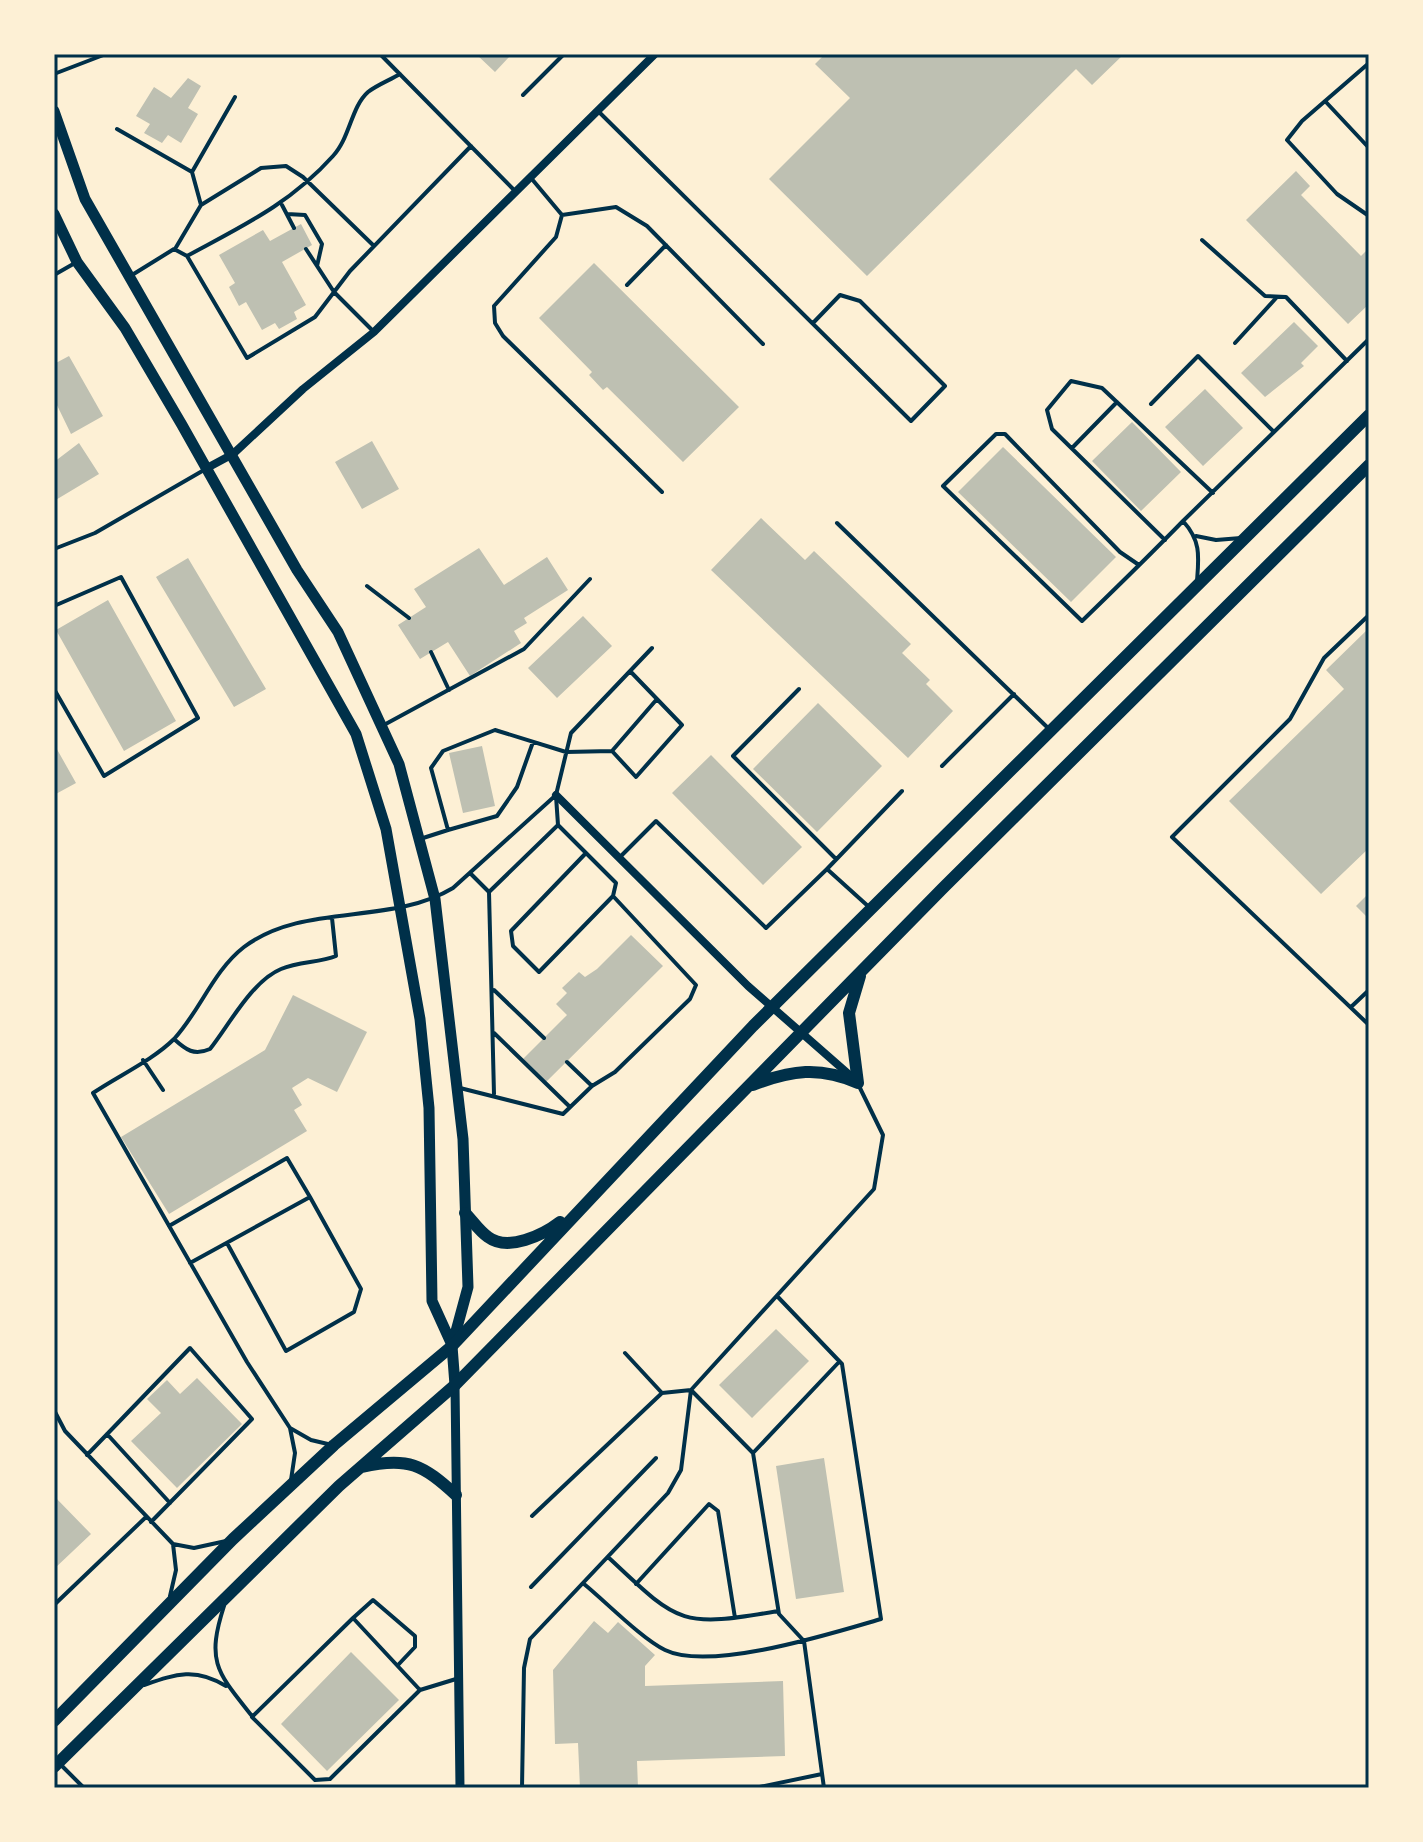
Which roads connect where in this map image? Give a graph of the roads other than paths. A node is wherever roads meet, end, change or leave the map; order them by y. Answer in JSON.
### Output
{"nodes":[{"id":1,"x":106,"y":54,"type":"edge"},
{"id":2,"x":380,"y":54,"type":"edge"},
{"id":3,"x":564,"y":54,"type":"edge"},
{"id":4,"x":655,"y":54,"type":"edge"},
{"id":5,"x":1369,"y":63,"type":"edge"},
{"id":6,"x":54,"y":74,"type":"edge"},
{"id":7,"x":400,"y":74,"type":"junction"},
{"id":8,"x":523,"y":95,"type":"dead end"},
{"id":9,"x":235,"y":97,"type":"dead end"},
{"id":10,"x":1325,"y":101,"type":"junction"},
{"id":11,"x":54,"y":111,"type":"edge"},
{"id":12,"x":598,"y":111,"type":"junction"},
{"id":13,"x":117,"y":129,"type":"dead end"},
{"id":14,"x":471,"y":146,"type":"junction"},
{"id":15,"x":1369,"y":148,"type":"edge"},
{"id":16,"x":192,"y":172,"type":"junction"},
{"id":17,"x":531,"y":178,"type":"junction"},
{"id":18,"x":306,"y":181,"type":"junction"},
{"id":19,"x":516,"y":192,"type":"junction"},
{"id":20,"x":201,"y":205,"type":"junction"},
{"id":21,"x":282,"y":205,"type":"junction"},
{"id":22,"x":54,"y":214,"type":"edge"},
{"id":23,"x":287,"y":214,"type":"junction"},
{"id":24,"x":562,"y":215,"type":"junction"},
{"id":25,"x":1369,"y":216,"type":"edge"},
{"id":26,"x":294,"y":228,"type":"dead end"},
{"id":27,"x":1202,"y":240,"type":"dead end"},
{"id":28,"x":666,"y":245,"type":"junction"},
{"id":29,"x":374,"y":246,"type":"junction"},
{"id":30,"x":174,"y":249,"type":"junction"},
{"id":31,"x":306,"y":249,"type":"dead end"},
{"id":32,"x":187,"y":256,"type":"junction"},
{"id":33,"x":77,"y":262,"type":"junction"},
{"id":34,"x":316,"y":268,"type":"junction"},
{"id":35,"x":54,"y":275,"type":"edge"},
{"id":36,"x":129,"y":277,"type":"junction"},
{"id":37,"x":627,"y":285,"type":"dead end"},
{"id":38,"x":334,"y":292,"type":"junction"},
{"id":39,"x":1277,"y":297,"type":"junction"},
{"id":40,"x":813,"y":323,"type":"junction"},
{"id":41,"x":374,"y":332,"type":"junction"},
{"id":42,"x":1369,"y":339,"type":"edge"},
{"id":43,"x":1235,"y":343,"type":"dead end"},
{"id":44,"x":763,"y":344,"type":"dead end"},
{"id":45,"x":1347,"y":361,"type":"junction"},
{"id":46,"x":1117,"y":402,"type":"junction"},
{"id":47,"x":1151,"y":404,"type":"dead end"},
{"id":48,"x":1369,"y":415,"type":"edge"},
{"id":49,"x":1274,"y":432,"type":"junction"},
{"id":50,"x":1072,"y":448,"type":"junction"},
{"id":51,"x":233,"y":454,"type":"junction"},
{"id":52,"x":1369,"y":465,"type":"edge"},
{"id":53,"x":207,"y":468,"type":"junction"},
{"id":54,"x":662,"y":492,"type":"dead end"},
{"id":55,"x":1213,"y":493,"type":"junction"},
{"id":56,"x":1183,"y":521,"type":"junction"},
{"id":57,"x":837,"y":523,"type":"dead end"},
{"id":58,"x":1196,"y":536,"type":"junction"},
{"id":59,"x":1243,"y":538,"type":"junction"},
{"id":60,"x":1165,"y":540,"type":"junction"},
{"id":61,"x":54,"y":549,"type":"edge"},
{"id":62,"x":1139,"y":565,"type":"junction"},
{"id":63,"x":590,"y":579,"type":"dead end"},
{"id":64,"x":1196,"y":584,"type":"junction"},
{"id":65,"x":367,"y":586,"type":"dead end"},
{"id":66,"x":54,"y":606,"type":"edge"},
{"id":67,"x":1369,"y":615,"type":"edge"},
{"id":68,"x":409,"y":618,"type":"dead end"},
{"id":69,"x":652,"y":648,"type":"dead end"},
{"id":70,"x":431,"y":652,"type":"dead end"},
{"id":71,"x":630,"y":671,"type":"junction"},
{"id":72,"x":54,"y":689,"type":"edge"},
{"id":73,"x":799,"y":689,"type":"dead end"},
{"id":74,"x":450,"y":690,"type":"junction"},
{"id":75,"x":1014,"y":694,"type":"junction"},
{"id":76,"x":657,"y":699,"type":"junction"},
{"id":77,"x":382,"y":726,"type":"junction"},
{"id":78,"x":1050,"y":729,"type":"junction"},
{"id":79,"x":533,"y":742,"type":"junction"},
{"id":80,"x":612,"y":751,"type":"junction"},
{"id":81,"x":566,"y":752,"type":"junction"},
{"id":82,"x":942,"y":766,"type":"dead end"},
{"id":83,"x":902,"y":791,"type":"dead end"},
{"id":84,"x":556,"y":795,"type":"junction"},
{"id":85,"x":558,"y":825,"type":"junction"},
{"id":86,"x":448,"y":830,"type":"junction"},
{"id":87,"x":419,"y":839,"type":"junction"},
{"id":88,"x":586,"y":853,"type":"junction"},
{"id":89,"x":618,"y":859,"type":"junction"},
{"id":90,"x":836,"y":859,"type":"junction"},
{"id":91,"x":827,"y":869,"type":"junction"},
{"id":92,"x":470,"y":873,"type":"junction"},
{"id":93,"x":489,"y":892,"type":"junction"},
{"id":94,"x":613,"y":896,"type":"junction"},
{"id":95,"x":435,"y":899,"type":"junction"},
{"id":96,"x":400,"y":908,"type":"junction"},
{"id":97,"x":871,"y":908,"type":"junction"},
{"id":98,"x":332,"y":918,"type":"junction"},
{"id":99,"x":861,"y":971,"type":"junction"},
{"id":100,"x":494,"y":990,"type":"junction"},
{"id":101,"x":1369,"y":990,"type":"edge"},
{"id":102,"x":772,"y":1007,"type":"junction"},
{"id":103,"x":1351,"y":1007,"type":"junction"},
{"id":104,"x":1369,"y":1025,"type":"edge"},
{"id":105,"x":494,"y":1033,"type":"junction"},
{"id":106,"x":801,"y":1033,"type":"junction"},
{"id":107,"x":544,"y":1038,"type":"dead end"},
{"id":108,"x":174,"y":1039,"type":"junction"},
{"id":109,"x":143,"y":1060,"type":"junction"},
{"id":110,"x":567,"y":1062,"type":"dead end"},
{"id":111,"x":858,"y":1083,"type":"junction"},
{"id":112,"x":592,"y":1086,"type":"junction"},
{"id":113,"x":458,"y":1087,"type":"junction"},
{"id":114,"x":746,"y":1088,"type":"junction"},
{"id":115,"x":163,"y":1090,"type":"dead end"},
{"id":116,"x":494,"y":1094,"type":"junction"},
{"id":117,"x":570,"y":1107,"type":"junction"},
{"id":118,"x":310,"y":1197,"type":"junction"},
{"id":119,"x":585,"y":1203,"type":"junction"},
{"id":120,"x":465,"y":1213,"type":"junction"},
{"id":121,"x":169,"y":1226,"type":"junction"},
{"id":122,"x":227,"y":1243,"type":"junction"},
{"id":123,"x":190,"y":1263,"type":"junction"},
{"id":124,"x":777,"y":1296,"type":"junction"},
{"id":125,"x":452,"y":1346,"type":"junction"},
{"id":126,"x":625,"y":1353,"type":"dead end"},
{"id":127,"x":840,"y":1361,"type":"junction"},
{"id":128,"x":455,"y":1385,"type":"junction"},
{"id":129,"x":691,"y":1390,"type":"junction"},
{"id":130,"x":662,"y":1393,"type":"junction"},
{"id":131,"x":54,"y":1410,"type":"edge"},
{"id":132,"x":290,"y":1428,"type":"junction"},
{"id":133,"x":107,"y":1434,"type":"junction"},
{"id":134,"x":334,"y":1445,"type":"junction"},
{"id":135,"x":753,"y":1453,"type":"junction"},
{"id":136,"x":87,"y":1455,"type":"junction"},
{"id":137,"x":656,"y":1458,"type":"dead end"},
{"id":138,"x":359,"y":1468,"type":"junction"},
{"id":139,"x":290,"y":1486,"type":"junction"},
{"id":140,"x":456,"y":1495,"type":"junction"},
{"id":141,"x":170,"y":1503,"type":"junction"},
{"id":142,"x":532,"y":1516,"type":"dead end"},
{"id":143,"x":146,"y":1517,"type":"junction"},
{"id":144,"x":151,"y":1522,"type":"junction"},
{"id":145,"x":233,"y":1539,"type":"junction"},
{"id":146,"x":173,"y":1544,"type":"junction"},
{"id":147,"x":608,"y":1557,"type":"junction"},
{"id":148,"x":583,"y":1583,"type":"junction"},
{"id":149,"x":636,"y":1584,"type":"junction"},
{"id":150,"x":531,"y":1587,"type":"dead end"},
{"id":151,"x":227,"y":1596,"type":"junction"},
{"id":152,"x":54,"y":1605,"type":"edge"},
{"id":153,"x":168,"y":1607,"type":"junction"},
{"id":154,"x":779,"y":1611,"type":"junction"},
{"id":155,"x":353,"y":1618,"type":"junction"},
{"id":156,"x":735,"y":1618,"type":"junction"},
{"id":157,"x":804,"y":1641,"type":"junction"},
{"id":158,"x":398,"y":1666,"type":"junction"},
{"id":159,"x":459,"y":1678,"type":"junction"},
{"id":160,"x":134,"y":1688,"type":"junction"},
{"id":161,"x":229,"y":1688,"type":"junction"},
{"id":162,"x":420,"y":1690,"type":"junction"},
{"id":163,"x":252,"y":1717,"type":"junction"},
{"id":164,"x":54,"y":1721,"type":"edge"},
{"id":165,"x":56,"y":1765,"type":"edge"},
{"id":166,"x":822,"y":1774,"type":"junction"},
{"id":167,"x":84,"y":1788,"type":"edge"},
{"id":168,"x":460,"y":1788,"type":"edge"},
{"id":169,"x":522,"y":1788,"type":"edge"},
{"id":170,"x":755,"y":1788,"type":"edge"},
{"id":171,"x":824,"y":1788,"type":"edge"}],
"edges":[{"from":1,"to":6,"type":"lane"},
{"from":2,"to":7,"type":"lane"},
{"from":3,"to":8,"type":"lane"},
{"from":4,"to":12,"type":"street"},
{"from":5,"to":10,"type":"lane"},
{"from":7,"to":14,"type":"lane"},
{"from":7,"to":18,"type":"lane"},
{"from":9,"to":16,"type":"lane"},
{"from":10,"to":15,"type":"lane"},
{"from":10,"to":25,"type":"lane"},
{"from":11,"to":36,"type":"main road"},
{"from":12,"to":17,"type":"street"},
{"from":12,"to":40,"type":"lane"},
{"from":13,"to":16,"type":"lane"},
{"from":14,"to":19,"type":"lane"},
{"from":14,"to":29,"type":"lane"},
{"from":16,"to":20,"type":"lane"},
{"from":17,"to":19,"type":"street"},
{"from":17,"to":24,"type":"lane"},
{"from":18,"to":20,"type":"lane"},
{"from":18,"to":21,"type":"lane"},
{"from":18,"to":29,"type":"lane"},
{"from":19,"to":41,"type":"street"},
{"from":20,"to":30,"type":"lane"},
{"from":21,"to":23,"type":"lane"},
{"from":21,"to":32,"type":"lane"},
{"from":22,"to":33,"type":"main road"},
{"from":23,"to":26,"type":"lane"},
{"from":23,"to":34,"type":"lane"},
{"from":24,"to":28,"type":"lane"},
{"from":24,"to":54,"type":"lane"},
{"from":27,"to":39,"type":"lane"},
{"from":28,"to":37,"type":"lane"},
{"from":28,"to":44,"type":"lane"},
{"from":29,"to":38,"type":"lane"},
{"from":30,"to":32,"type":"lane"},
{"from":30,"to":36,"type":"lane"},
{"from":31,"to":34,"type":"lane"},
{"from":32,"to":38,"type":"lane"},
{"from":33,"to":35,"type":"lane"},
{"from":33,"to":53,"type":"main road"},
{"from":34,"to":38,"type":"lane"},
{"from":36,"to":51,"type":"main road"},
{"from":38,"to":41,"type":"lane"},
{"from":39,"to":43,"type":"lane"},
{"from":39,"to":45,"type":"lane"},
{"from":40,"to":40,"type":"lane"},
{"from":41,"to":51,"type":"street"},
{"from":42,"to":45,"type":"lane"},
{"from":45,"to":49,"type":"lane"},
{"from":46,"to":50,"type":"lane"},
{"from":46,"to":50,"type":"lane"},
{"from":46,"to":55,"type":"lane"},
{"from":47,"to":49,"type":"lane"},
{"from":48,"to":59,"type":"main road"},
{"from":49,"to":55,"type":"lane"},
{"from":50,"to":60,"type":"lane"},
{"from":51,"to":53,"type":"street"},
{"from":51,"to":77,"type":"main road"},
{"from":52,"to":99,"type":"main road"},
{"from":53,"to":61,"type":"lane"},
{"from":53,"to":96,"type":"main road"},
{"from":55,"to":56,"type":"lane"},
{"from":56,"to":58,"type":"lane"},
{"from":56,"to":60,"type":"lane"},
{"from":57,"to":75,"type":"lane"},
{"from":58,"to":59,"type":"lane"},
{"from":58,"to":64,"type":"lane"},
{"from":59,"to":64,"type":"main road"},
{"from":60,"to":62,"type":"lane"},
{"from":62,"to":62,"type":"lane"},
{"from":63,"to":74,"type":"lane"},
{"from":64,"to":78,"type":"main road"},
{"from":65,"to":68,"type":"lane"},
{"from":66,"to":72,"type":"lane"},
{"from":67,"to":103,"type":"lane"},
{"from":69,"to":71,"type":"lane"},
{"from":70,"to":74,"type":"lane"},
{"from":71,"to":76,"type":"lane"},
{"from":71,"to":81,"type":"lane"},
{"from":73,"to":90,"type":"lane"},
{"from":74,"to":77,"type":"lane"},
{"from":75,"to":78,"type":"lane"},
{"from":75,"to":82,"type":"lane"},
{"from":76,"to":80,"type":"lane"},
{"from":76,"to":80,"type":"lane"},
{"from":77,"to":87,"type":"main road"},
{"from":78,"to":97,"type":"main road"},
{"from":79,"to":81,"type":"lane"},
{"from":79,"to":86,"type":"lane"},
{"from":79,"to":86,"type":"lane"},
{"from":80,"to":81,"type":"lane"},
{"from":81,"to":84,"type":"lane"},
{"from":83,"to":90,"type":"lane"},
{"from":84,"to":85,"type":"lane"},
{"from":84,"to":89,"type":"street"},
{"from":84,"to":92,"type":"lane"},
{"from":85,"to":88,"type":"lane"},
{"from":85,"to":93,"type":"lane"},
{"from":86,"to":87,"type":"lane"},
{"from":87,"to":95,"type":"main road"},
{"from":88,"to":94,"type":"lane"},
{"from":88,"to":94,"type":"lane"},
{"from":89,"to":91,"type":"lane"},
{"from":89,"to":102,"type":"street"},
{"from":90,"to":91,"type":"lane"},
{"from":91,"to":97,"type":"lane"},
{"from":92,"to":93,"type":"lane"},
{"from":92,"to":95,"type":"lane"},
{"from":93,"to":100,"type":"lane"},
{"from":94,"to":112,"type":"lane"},
{"from":95,"to":96,"type":"lane"},
{"from":95,"to":113,"type":"main road"},
{"from":96,"to":98,"type":"lane"},
{"from":96,"to":125,"type":"main road"},
{"from":97,"to":102,"type":"main road"},
{"from":98,"to":108,"type":"lane"},
{"from":98,"to":108,"type":"lane"},
{"from":99,"to":106,"type":"main road"},
{"from":99,"to":111,"type":"main road"},
{"from":100,"to":105,"type":"lane"},
{"from":100,"to":107,"type":"lane"},
{"from":101,"to":103,"type":"lane"},
{"from":102,"to":106,"type":"street"},
{"from":102,"to":119,"type":"main road"},
{"from":103,"to":104,"type":"lane"},
{"from":105,"to":116,"type":"lane"},
{"from":105,"to":117,"type":"lane"},
{"from":106,"to":111,"type":"street"},
{"from":106,"to":114,"type":"main road"},
{"from":108,"to":109,"type":"lane"},
{"from":109,"to":115,"type":"lane"},
{"from":109,"to":121,"type":"lane"},
{"from":110,"to":112,"type":"lane"},
{"from":111,"to":114,"type":"main road"},
{"from":111,"to":124,"type":"lane"},
{"from":112,"to":117,"type":"lane"},
{"from":113,"to":116,"type":"lane"},
{"from":113,"to":120,"type":"main road"},
{"from":114,"to":128,"type":"main road"},
{"from":116,"to":117,"type":"lane"},
{"from":118,"to":121,"type":"lane"},
{"from":118,"to":122,"type":"lane"},
{"from":118,"to":122,"type":"lane"},
{"from":119,"to":120,"type":"main road"},
{"from":119,"to":125,"type":"main road"},
{"from":120,"to":125,"type":"main road"},
{"from":121,"to":123,"type":"lane"},
{"from":122,"to":123,"type":"lane"},
{"from":123,"to":132,"type":"lane"},
{"from":124,"to":127,"type":"lane"},
{"from":124,"to":129,"type":"lane"},
{"from":125,"to":128,"type":"main road"},
{"from":125,"to":134,"type":"main road"},
{"from":126,"to":130,"type":"lane"},
{"from":127,"to":135,"type":"lane"},
{"from":127,"to":157,"type":"lane"},
{"from":128,"to":138,"type":"main road"},
{"from":128,"to":140,"type":"street"},
{"from":129,"to":130,"type":"lane"},
{"from":129,"to":135,"type":"lane"},
{"from":129,"to":147,"type":"lane"},
{"from":130,"to":142,"type":"lane"},
{"from":131,"to":136,"type":"lane"},
{"from":132,"to":134,"type":"lane"},
{"from":132,"to":139,"type":"lane"},
{"from":133,"to":136,"type":"lane"},
{"from":133,"to":141,"type":"lane"},
{"from":133,"to":141,"type":"lane"},
{"from":134,"to":139,"type":"main road"},
{"from":135,"to":154,"type":"lane"},
{"from":136,"to":143,"type":"lane"},
{"from":137,"to":150,"type":"lane"},
{"from":138,"to":140,"type":"main road"},
{"from":138,"to":151,"type":"main road"},
{"from":139,"to":145,"type":"main road"},
{"from":140,"to":159,"type":"street"},
{"from":141,"to":144,"type":"lane"},
{"from":143,"to":144,"type":"lane"},
{"from":143,"to":152,"type":"lane"},
{"from":144,"to":146,"type":"lane"},
{"from":145,"to":146,"type":"lane"},
{"from":145,"to":153,"type":"main road"},
{"from":146,"to":153,"type":"lane"},
{"from":147,"to":148,"type":"lane"},
{"from":147,"to":149,"type":"lane"},
{"from":148,"to":157,"type":"lane"},
{"from":148,"to":169,"type":"lane"},
{"from":149,"to":156,"type":"lane"},
{"from":149,"to":156,"type":"lane"},
{"from":151,"to":160,"type":"main road"},
{"from":151,"to":161,"type":"lane"},
{"from":153,"to":164,"type":"main road"},
{"from":154,"to":156,"type":"lane"},
{"from":154,"to":157,"type":"lane"},
{"from":155,"to":158,"type":"lane"},
{"from":155,"to":158,"type":"lane"},
{"from":155,"to":163,"type":"lane"},
{"from":157,"to":166,"type":"lane"},
{"from":158,"to":162,"type":"lane"},
{"from":159,"to":162,"type":"lane"},
{"from":159,"to":168,"type":"street"},
{"from":160,"to":161,"type":"lane"},
{"from":160,"to":165,"type":"main road"},
{"from":161,"to":163,"type":"lane"},
{"from":162,"to":163,"type":"lane"},
{"from":165,"to":167,"type":"lane"},
{"from":166,"to":170,"type":"lane"},
{"from":166,"to":171,"type":"lane"}]}
